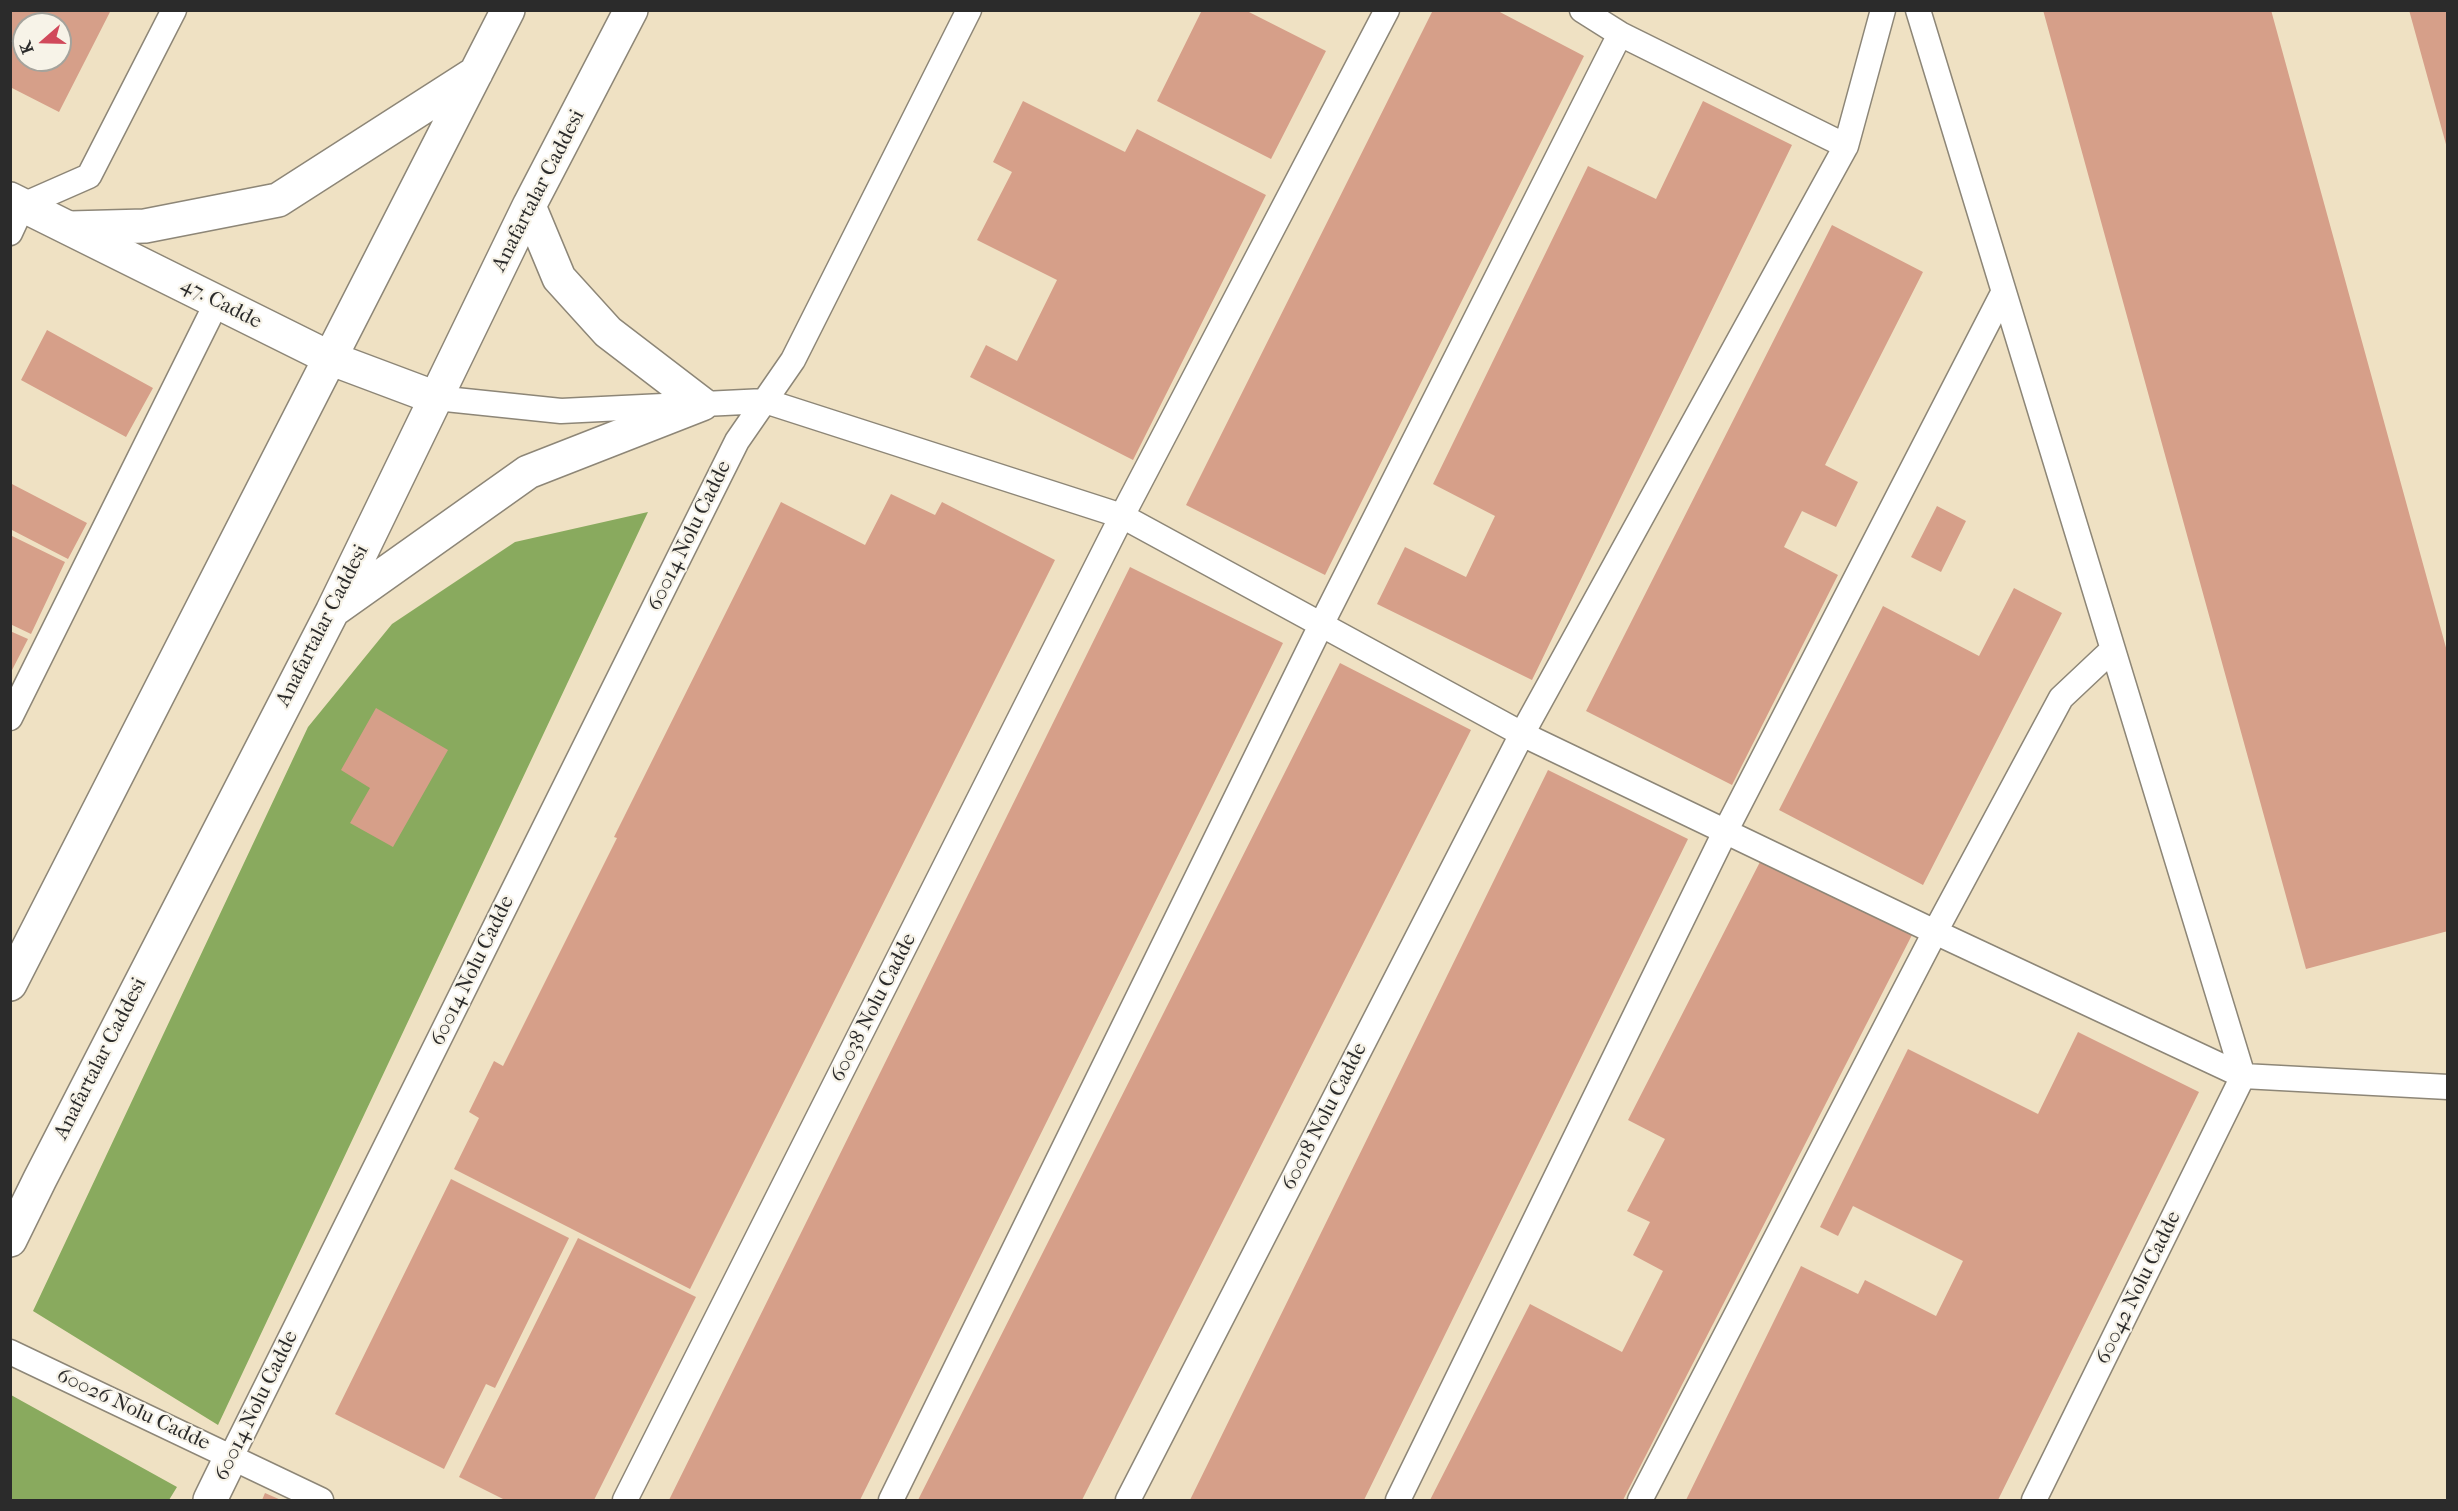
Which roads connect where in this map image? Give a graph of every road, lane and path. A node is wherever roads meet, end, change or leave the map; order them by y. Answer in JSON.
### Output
{"nodes":[{"id":1,"x":174,"y":10,"type":"edge"},
{"id":2,"x":508,"y":10,"type":"edge"},
{"id":3,"x":631,"y":10,"type":"edge"},
{"id":4,"x":969,"y":10,"type":"edge"},
{"id":5,"x":1386,"y":10,"type":"edge"},
{"id":6,"x":1582,"y":10,"type":"edge"},
{"id":7,"x":1883,"y":10,"type":"edge"},
{"id":8,"x":1918,"y":10,"type":"edge"},
{"id":9,"x":1620,"y":34,"type":"junction"},
{"id":10,"x":477,"y":72,"type":"junction"},
{"id":11,"x":1846,"y":146,"type":"junction"},
{"id":12,"x":529,"y":206,"type":"junction"},
{"id":13,"x":15,"y":212,"type":"edge"},
{"id":14,"x":70,"y":228,"type":"junction"},
{"id":15,"x":2003,"y":293,"type":"junction"},
{"id":16,"x":217,"y":302,"type":"junction"},
{"id":17,"x":332,"y":359,"type":"junction"},
{"id":18,"x":436,"y":398,"type":"junction"},
{"id":19,"x":765,"y":401,"type":"junction"},
{"id":20,"x":702,"y":404,"type":"junction"},
{"id":21,"x":1122,"y":516,"type":"junction"},
{"id":22,"x":332,"y":612,"type":"junction"},
{"id":23,"x":1321,"y":625,"type":"junction"},
{"id":24,"x":2112,"y":650,"type":"junction"},
{"id":25,"x":10,"y":718,"type":"edge"},
{"id":26,"x":1522,"y":734,"type":"junction"},
{"id":27,"x":1725,"y":832,"type":"junction"},
{"id":28,"x":1935,"y":932,"type":"junction"},
{"id":29,"x":10,"y":984,"type":"edge"},
{"id":30,"x":2243,"y":1076,"type":"junction"},
{"id":31,"x":2448,"y":1087,"type":"edge"},
{"id":32,"x":10,"y":1240,"type":"edge"},
{"id":33,"x":10,"y":1352,"type":"edge"},
{"id":34,"x":231,"y":1457,"type":"junction"},
{"id":35,"x":210,"y":1500,"type":"edge"},
{"id":36,"x":321,"y":1500,"type":"edge"},
{"id":37,"x":625,"y":1500,"type":"edge"},
{"id":38,"x":891,"y":1500,"type":"edge"},
{"id":39,"x":1128,"y":1500,"type":"edge"},
{"id":40,"x":1398,"y":1500,"type":"edge"},
{"id":41,"x":1640,"y":1500,"type":"edge"},
{"id":42,"x":2034,"y":1500,"type":"edge"}],
"edges":[{"from":1,"to":13,"type":"lane"},
{"from":2,"to":10,"type":"main road"},
{"from":3,"to":12,"type":"main road","name":"Anafartalar Caddesi"},
{"from":4,"to":19,"type":"lane","name":"60014 Nolu Cadde"},
{"from":5,"to":21,"type":"lane","name":"60038 Nolu Cadde"},
{"from":6,"to":9,"type":"lane"},
{"from":7,"to":11,"type":"lane","name":"60018 Nolu Cadde"},
{"from":8,"to":15,"type":"lane"},
{"from":9,"to":11,"type":"lane"},
{"from":9,"to":23,"type":"lane"},
{"from":10,"to":14,"type":"main road"},
{"from":10,"to":17,"type":"main road"},
{"from":11,"to":26,"type":"lane","name":"60018 Nolu Cadde"},
{"from":12,"to":18,"type":"main road","name":"Anafartalar Caddesi"},
{"from":12,"to":20,"type":"main road"},
{"from":13,"to":14,"type":"main road","name":"47. Cadde"},
{"from":14,"to":16,"type":"main road","name":"47. Cadde"},
{"from":15,"to":24,"type":"lane"},
{"from":15,"to":27,"type":"lane"},
{"from":16,"to":17,"type":"main road","name":"47. Cadde"},
{"from":16,"to":25,"type":"lane"},
{"from":17,"to":18,"type":"main road","name":"47. Cadde"},
{"from":17,"to":29,"type":"main road"},
{"from":18,"to":20,"type":"lane"},
{"from":18,"to":22,"type":"main road","name":"Anafartalar Caddesi"},
{"from":19,"to":20,"type":"lane"},
{"from":19,"to":21,"type":"lane"},
{"from":19,"to":34,"type":"lane","name":"60014 Nolu Cadde"},
{"from":20,"to":22,"type":"main road"},
{"from":21,"to":23,"type":"lane"},
{"from":21,"to":37,"type":"lane","name":"60038 Nolu Cadde"},
{"from":22,"to":32,"type":"main road","name":"Anafartalar Caddesi"},
{"from":23,"to":26,"type":"lane"},
{"from":23,"to":38,"type":"lane"},
{"from":24,"to":28,"type":"lane"},
{"from":24,"to":30,"type":"lane"},
{"from":26,"to":27,"type":"lane"},
{"from":26,"to":39,"type":"lane","name":"60018 Nolu Cadde"},
{"from":27,"to":28,"type":"lane"},
{"from":27,"to":40,"type":"lane"},
{"from":28,"to":30,"type":"lane"},
{"from":28,"to":41,"type":"lane"},
{"from":30,"to":31,"type":"lane"},
{"from":30,"to":42,"type":"lane","name":"60042 Nolu Cadde"},
{"from":33,"to":34,"type":"lane","name":"60026 Nolu Cadde"},
{"from":34,"to":35,"type":"main road","name":"60014 Nolu Cadde"},
{"from":34,"to":36,"type":"lane","name":"60026 Nolu Cadde"}]}
